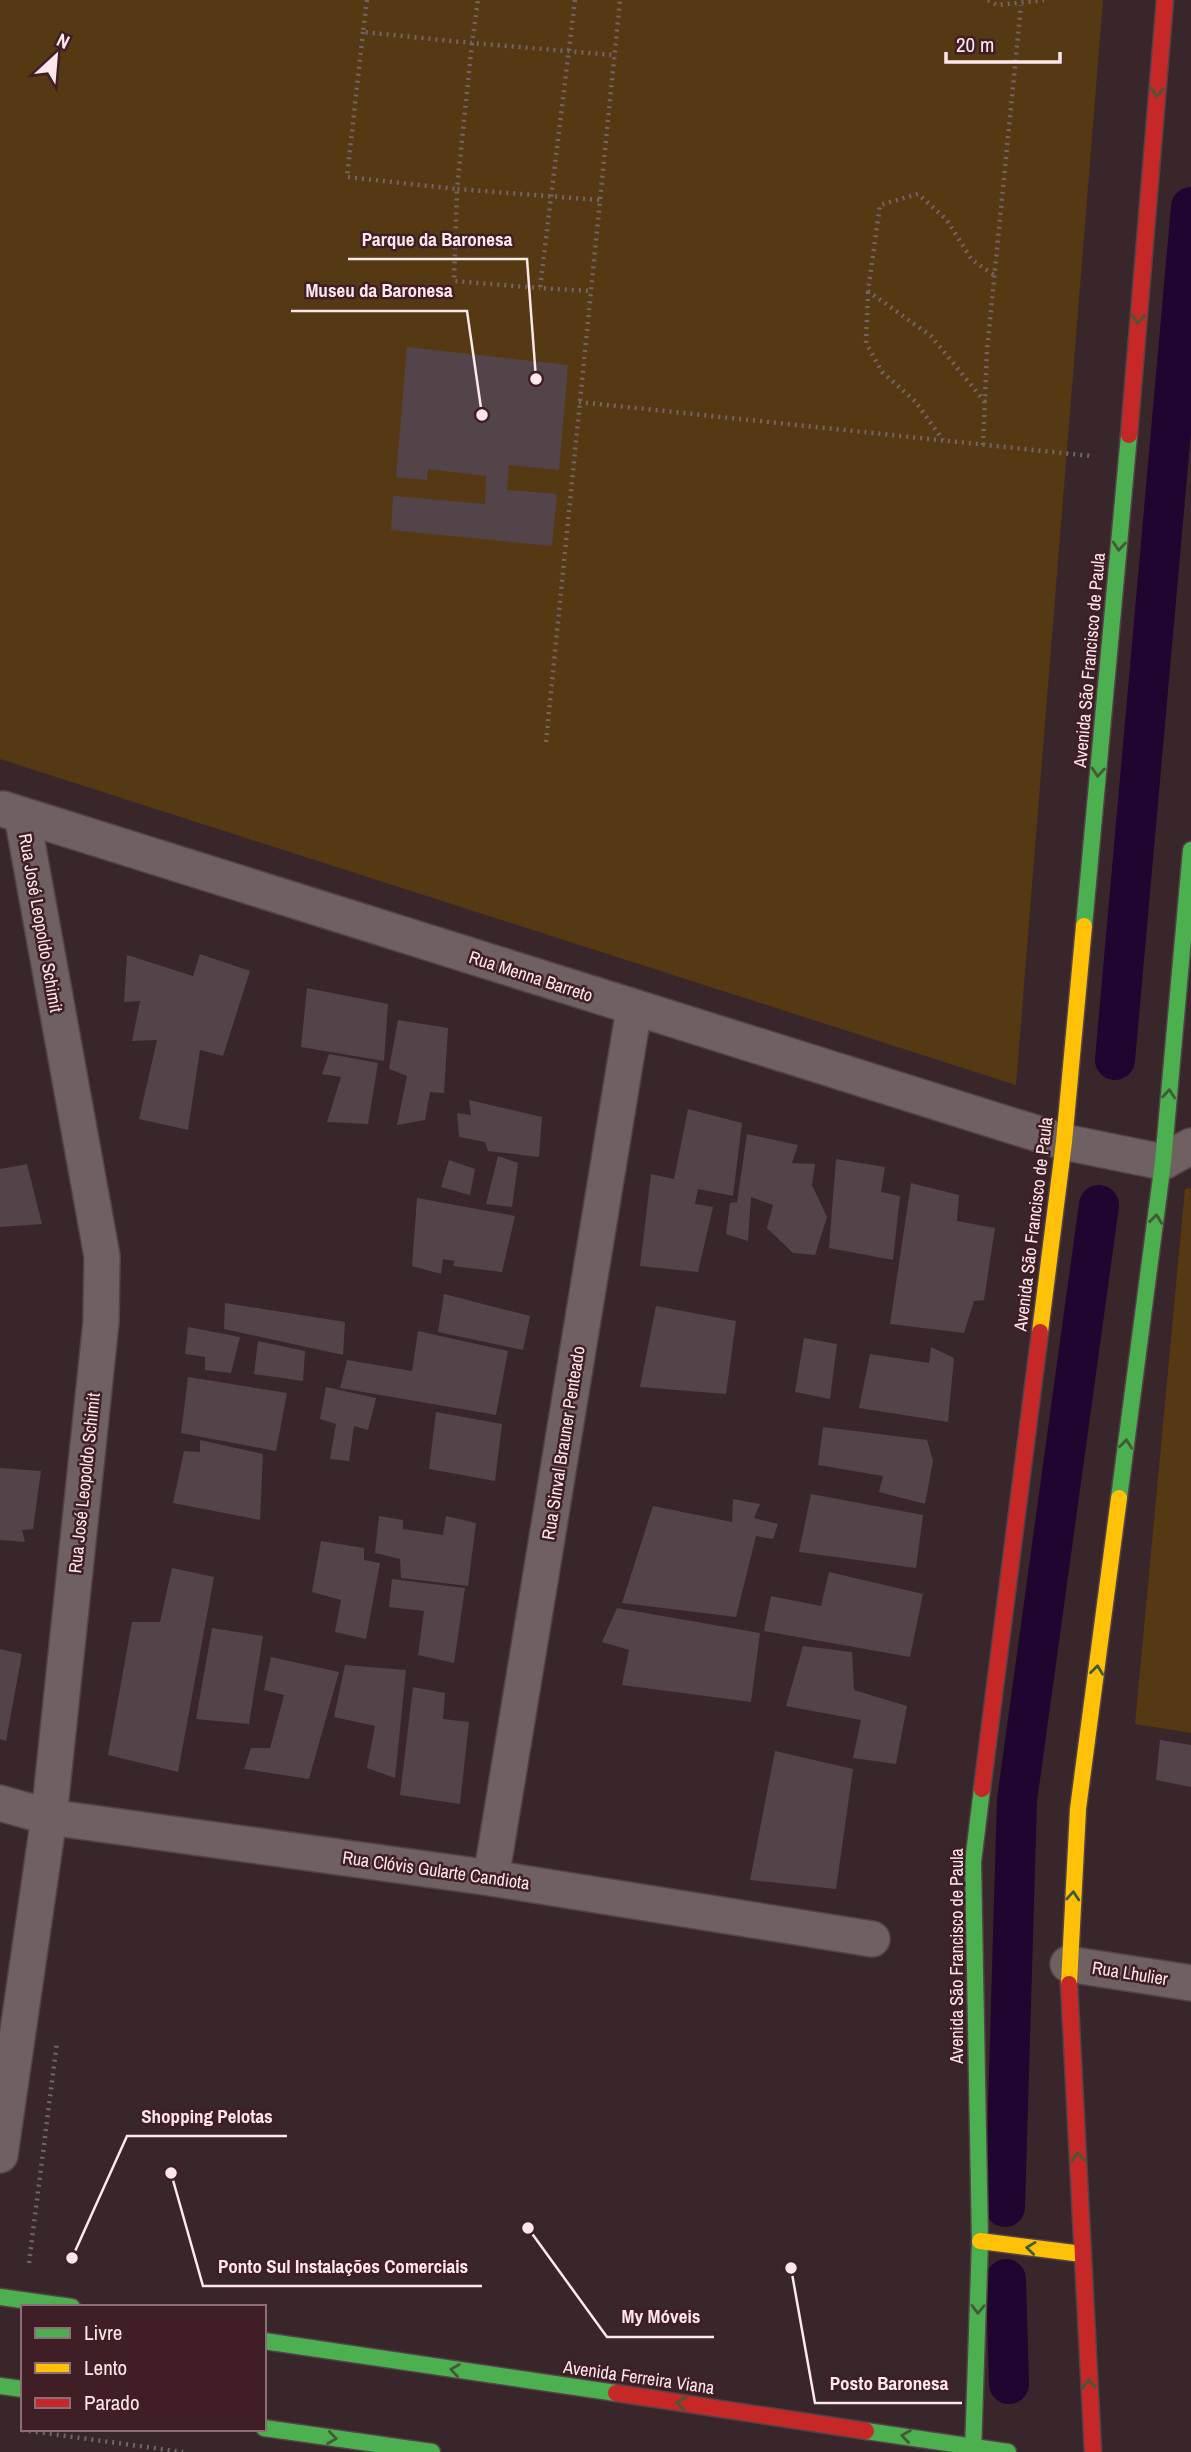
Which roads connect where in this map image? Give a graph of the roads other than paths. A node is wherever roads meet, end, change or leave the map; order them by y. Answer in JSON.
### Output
{"nodes":[{"id":1,"x":1165,"y":0,"type":"edge"},
{"id":2,"x":11,"y":811,"type":"edge"},
{"id":3,"x":1191,"y":850,"type":"edge"},
{"id":4,"x":634,"y":1009,"type":"junction"},
{"id":5,"x":1063,"y":1142,"type":"junction"},
{"id":6,"x":1177,"y":1154,"type":"edge"},
{"id":7,"x":0,"y":1803,"type":"edge"},
{"id":8,"x":48,"y":1816,"type":"junction"},
{"id":9,"x":491,"y":1878,"type":"junction"},
{"id":10,"x":872,"y":1938,"type":"dead end"},
{"id":11,"x":1069,"y":1964,"type":"junction"},
{"id":12,"x":1191,"y":1983,"type":"edge"},
{"id":13,"x":0,"y":2155,"type":"edge"},
{"id":14,"x":980,"y":2241,"type":"junction"},
{"id":15,"x":1082,"y":2254,"type":"junction"},
{"id":16,"x":0,"y":2297,"type":"edge"},
{"id":17,"x":62,"y":2305,"type":"edge"},
{"id":18,"x":266,"y":2342,"type":"edge"},
{"id":19,"x":0,"y":2386,"type":"edge"},
{"id":20,"x":21,"y":2389,"type":"edge"},
{"id":21,"x":266,"y":2428,"type":"edge"},
{"id":22,"x":973,"y":2449,"type":"edge"},
{"id":23,"x":432,"y":2452,"type":"edge"},
{"id":24,"x":1008,"y":2452,"type":"edge"},
{"id":25,"x":1093,"y":2452,"type":"edge"}],
"edges":[{"from":1,"to":5,"type":"main road","name":"Avenida São Francisco de Paula","one_way":true},
{"from":2,"to":4,"type":"street","name":"Rua Menna Barreto"},
{"from":2,"to":8,"type":"street","name":"Rua José Leopoldo Schimit"},
{"from":6,"to":3,"type":"main road","one_way":true},
{"from":4,"to":5,"type":"street","name":"Rua Menna Barreto"},
{"from":4,"to":9,"type":"street","name":"Rua Sinval Brauner Penteado"},
{"from":5,"to":6,"type":"street","name":"Rua Menna Barreto"},
{"from":5,"to":14,"type":"main road","name":"Avenida São Francisco de Paula"},
{"from":11,"to":6,"type":"main road","one_way":true},
{"from":7,"to":8,"type":"street","name":"Rua Clóvis Gularte Candiota"},
{"from":8,"to":9,"type":"street","name":"Rua Clóvis Gularte Candiota"},
{"from":8,"to":13,"type":"street","name":"Rua José Leopoldo Schimit"},
{"from":9,"to":10,"type":"street","name":"Rua Clóvis Gularte Candiota"},
{"from":11,"to":12,"type":"street","name":"Rua Lhulier"},
{"from":15,"to":11,"type":"main road","one_way":true},
{"from":15,"to":14,"type":"main road","one_way":true},
{"from":14,"to":22,"type":"main road","name":"Avenida São Francisco de Paula","one_way":true},
{"from":25,"to":15,"type":"main road","one_way":true},
{"from":16,"to":17,"type":"main road"},
{"from":22,"to":18,"type":"main road","name":"Avenida Ferreira Viana","one_way":true},
{"from":19,"to":20,"type":"main road"},
{"from":21,"to":23,"type":"main road","one_way":true},
{"from":22,"to":24,"type":"main road","name":"Avenida Ferreira Viana"}]}
